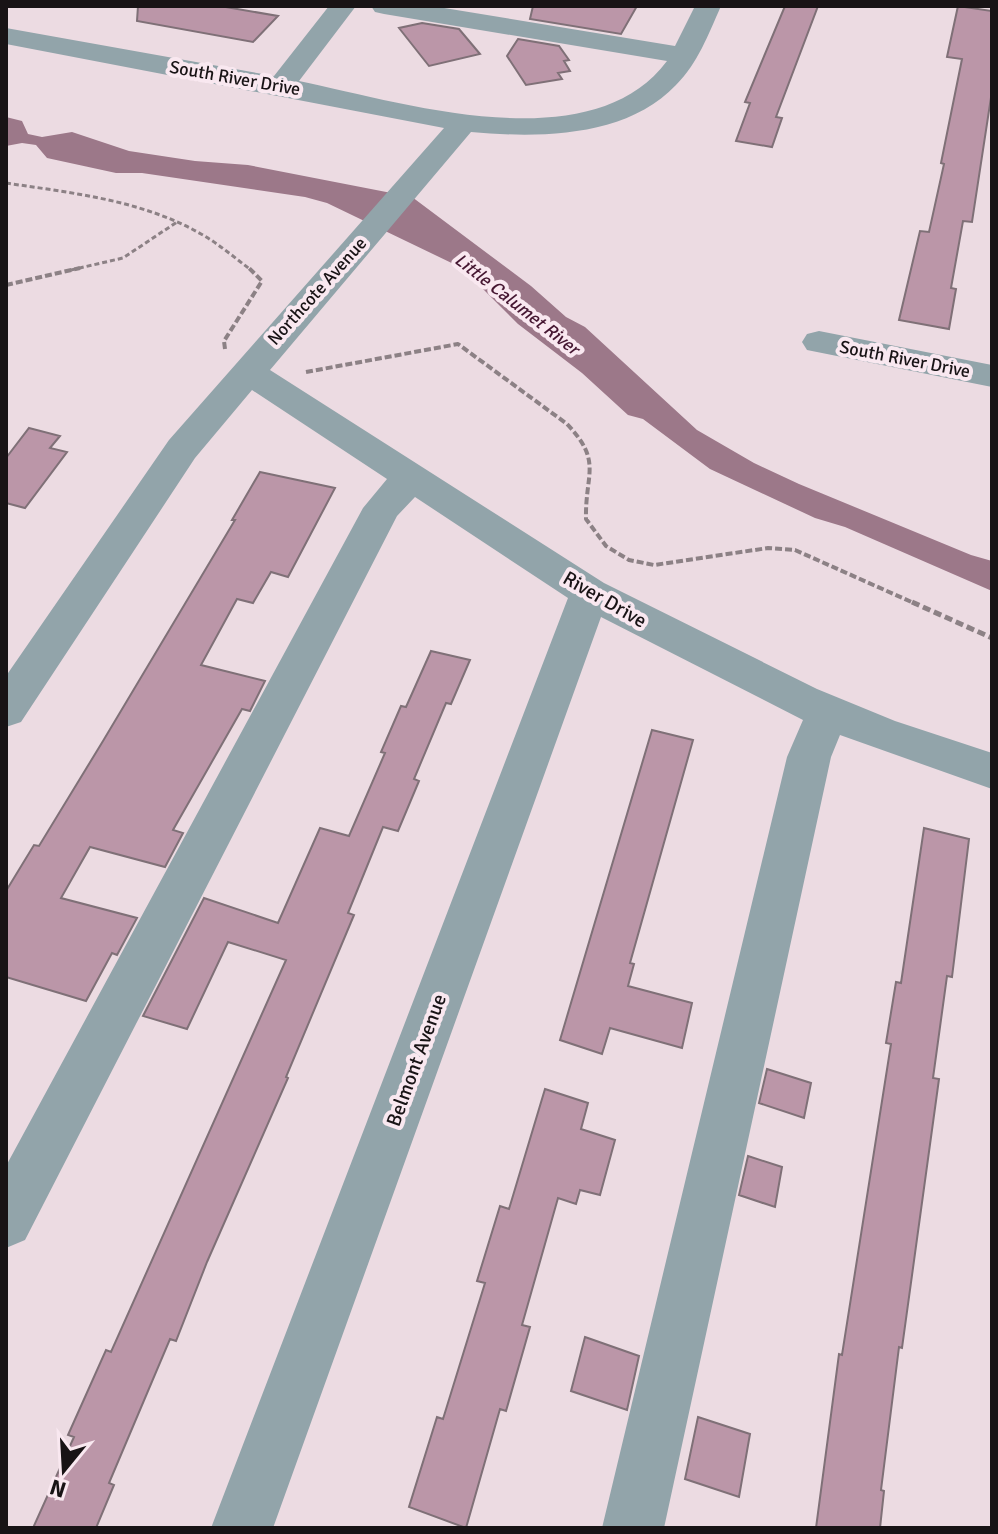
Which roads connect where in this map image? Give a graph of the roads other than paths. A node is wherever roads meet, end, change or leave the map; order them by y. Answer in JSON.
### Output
{"nodes":[{"id":1,"x":343,"y":6,"type":"edge"},
{"id":2,"x":384,"y":6,"type":"edge"},
{"id":3,"x":708,"y":6,"type":"edge"},
{"id":4,"x":518,"y":16,"type":"edge"},
{"id":5,"x":6,"y":36,"type":"edge"},
{"id":6,"x":685,"y":56,"type":"junction"},
{"id":7,"x":281,"y":86,"type":"junction"},
{"id":8,"x":464,"y":123,"type":"junction"},
{"id":9,"x":819,"y":342,"type":"dead end"},
{"id":10,"x":240,"y":363,"type":"junction"},
{"id":11,"x":992,"y":376,"type":"edge"},
{"id":12,"x":411,"y":478,"type":"junction"},
{"id":13,"x":590,"y":593,"type":"junction"},
{"id":14,"x":6,"y":710,"type":"edge"},
{"id":15,"x":828,"y":712,"type":"junction"},
{"id":16,"x":992,"y":771,"type":"edge"},
{"id":17,"x":6,"y":1221,"type":"edge"},
{"id":18,"x":242,"y":1528,"type":"edge"},
{"id":19,"x":633,"y":1528,"type":"edge"}],
"edges":[{"from":1,"to":7,"type":"street"},
{"from":2,"to":4,"type":"street"},
{"from":3,"to":6,"type":"street"},
{"from":4,"to":6,"type":"street"},
{"from":5,"to":7,"type":"street","name":"South River Drive"},
{"from":6,"to":8,"type":"street"},
{"from":7,"to":8,"type":"street","name":"South River Drive"},
{"from":8,"to":10,"type":"street","name":"Northcote Avenue"},
{"from":9,"to":11,"type":"street","name":"South River Drive"},
{"from":10,"to":12,"type":"street","name":"River Drive"},
{"from":10,"to":14,"type":"street","name":"Northcote Avenue"},
{"from":12,"to":13,"type":"street","name":"River Drive"},
{"from":12,"to":17,"type":"street"},
{"from":13,"to":15,"type":"street","name":"River Drive"},
{"from":13,"to":18,"type":"street","name":"Belmont Avenue"},
{"from":15,"to":16,"type":"street","name":"River Drive"},
{"from":15,"to":19,"type":"street"}]}
